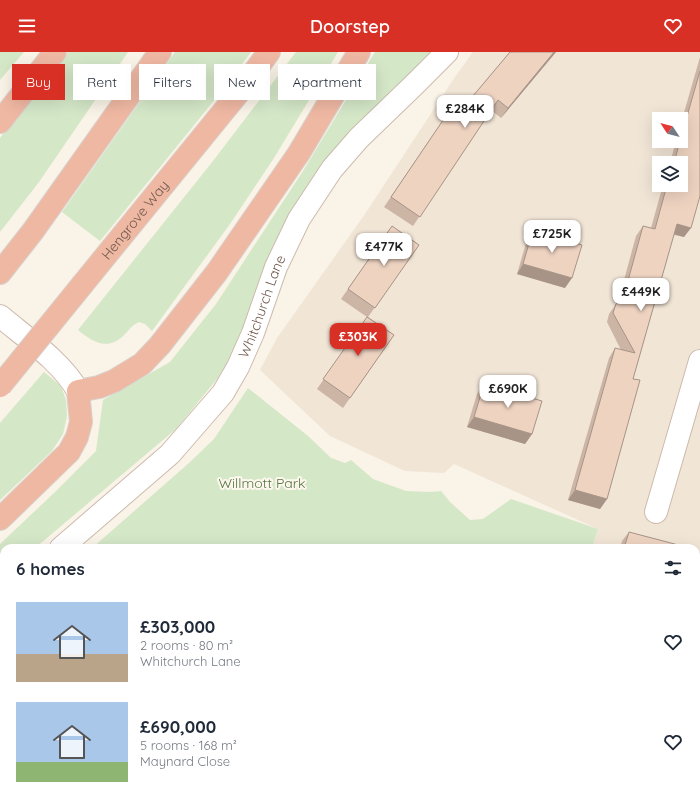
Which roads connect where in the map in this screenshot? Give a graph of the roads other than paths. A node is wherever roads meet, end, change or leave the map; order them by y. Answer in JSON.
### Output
{"nodes":[{"id":1,"x":55,"y":52,"type":"edge"},
{"id":2,"x":160,"y":52,"type":"edge"},
{"id":3,"x":269,"y":52,"type":"edge"},
{"id":4,"x":359,"y":52,"type":"edge"},
{"id":5,"x":447,"y":52,"type":"edge"},
{"id":6,"x":0,"y":122,"type":"edge"},
{"id":7,"x":0,"y":273,"type":"edge"},
{"id":8,"x":0,"y":316,"type":"edge"},
{"id":9,"x":700,"y":361,"type":"edge"},
{"id":10,"x":0,"y":386,"type":"edge"},
{"id":11,"x":78,"y":391,"type":"junction"},
{"id":12,"x":656,"y":512,"type":"dead end"},
{"id":13,"x":0,"y":519,"type":"edge"},
{"id":14,"x":66,"y":544,"type":"edge"}],
"edges":[{"from":1,"to":6,"type":"highway"},
{"from":2,"to":7,"type":"highway"},
{"from":3,"to":10,"type":"highway","name":"Hengrove Way","bridge":true},
{"from":4,"to":11,"type":"highway"},
{"from":5,"to":14,"type":"street","name":"Whitchurch Lane"},
{"from":8,"to":11,"type":"street"},
{"from":9,"to":12,"type":"street"},
{"from":11,"to":13,"type":"highway"}]}
